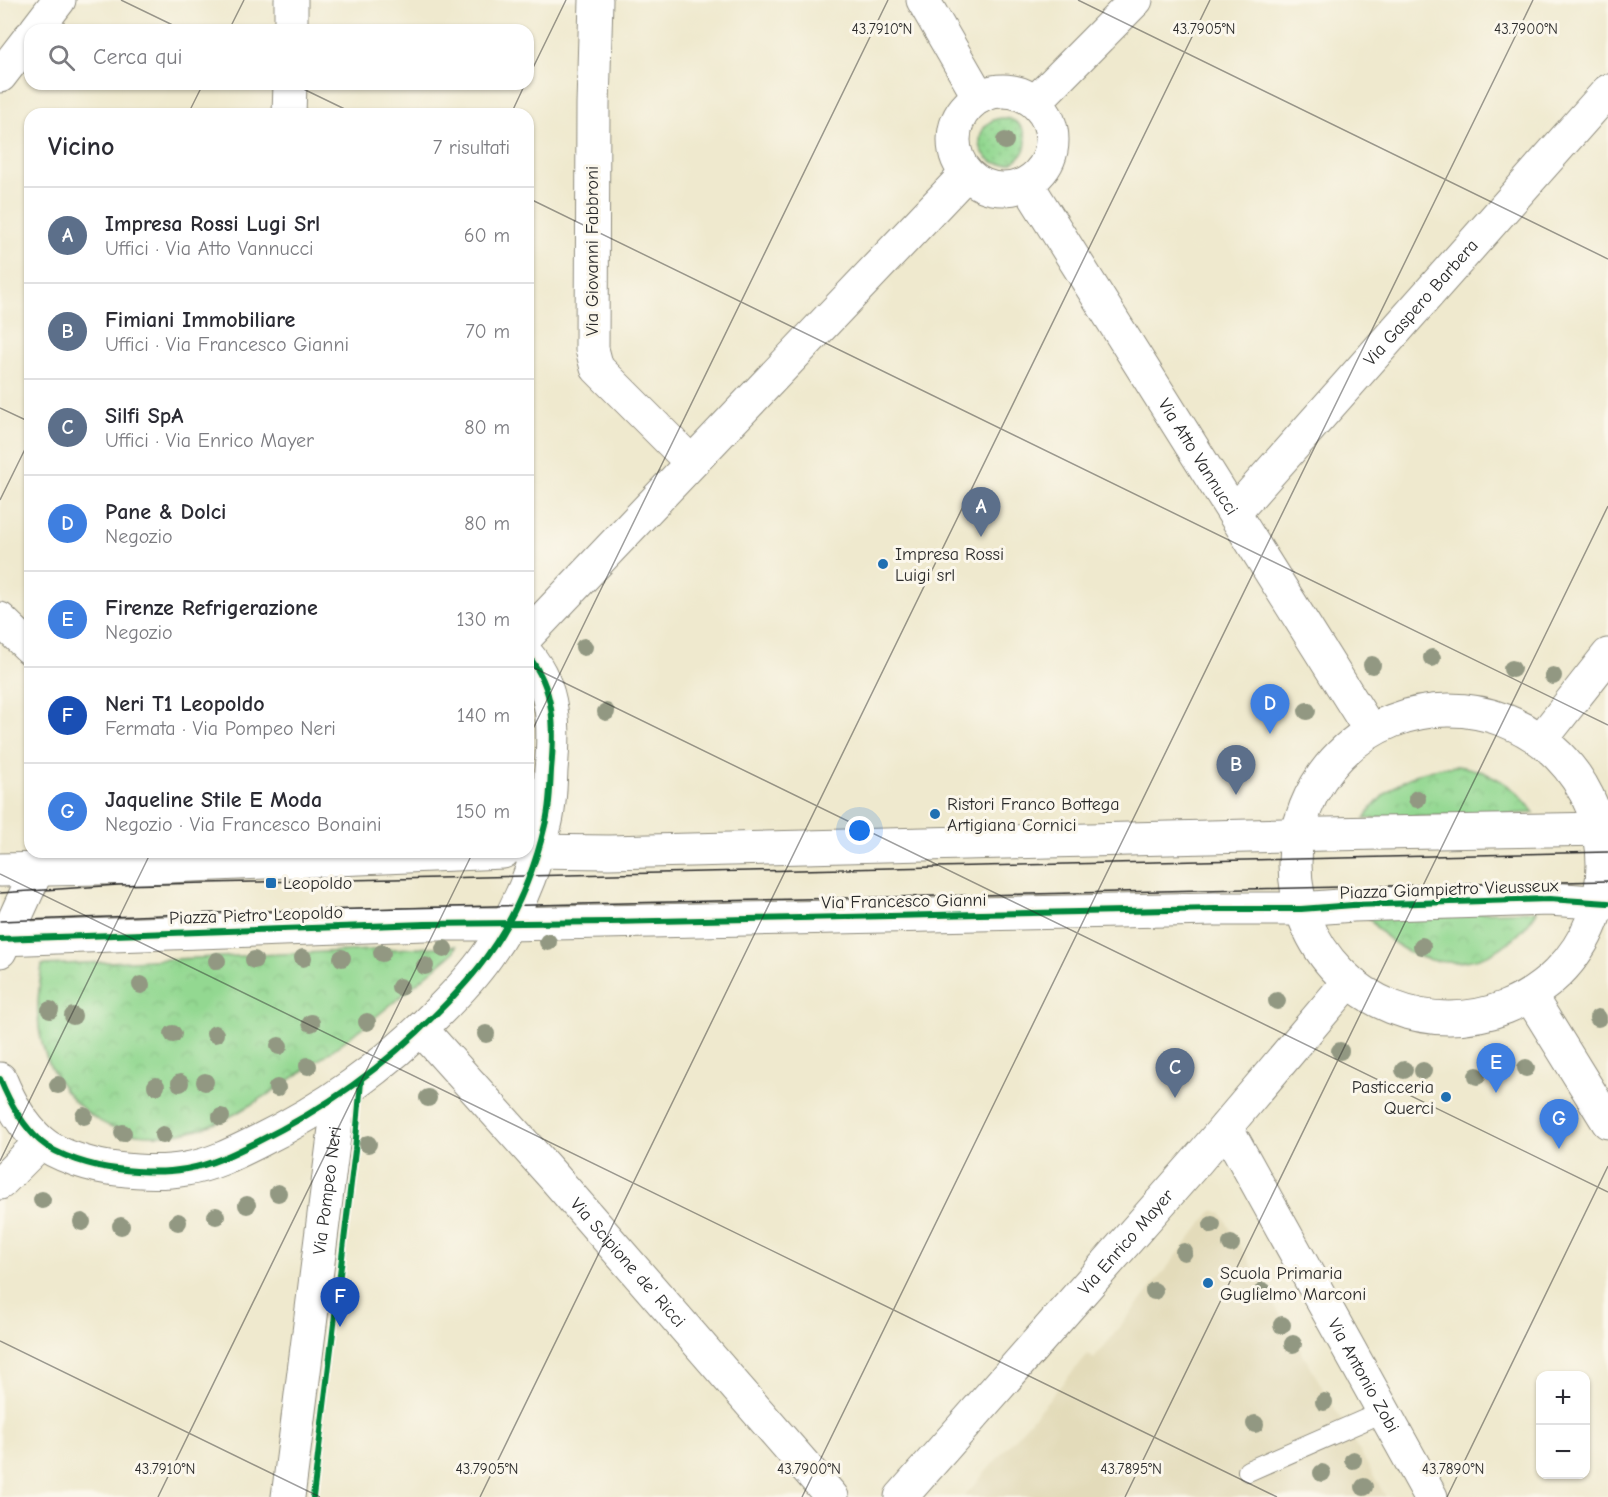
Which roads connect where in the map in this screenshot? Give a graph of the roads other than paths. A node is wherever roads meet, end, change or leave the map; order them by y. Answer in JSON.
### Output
{"nodes":[{"id":1,"x":59,"y":0,"type":"edge"},
{"id":2,"x":291,"y":0,"type":"edge"},
{"id":3,"x":596,"y":0,"type":"edge"},
{"id":4,"x":923,"y":0,"type":"edge"},
{"id":5,"x":1136,"y":0,"type":"edge"},
{"id":6,"x":41,"y":24,"type":"edge"},
{"id":7,"x":291,"y":24,"type":"edge"},
{"id":8,"x":24,"y":45,"type":"edge"},
{"id":9,"x":0,"y":76,"type":"edge"},
{"id":10,"x":290,"y":90,"type":"edge"},
{"id":11,"x":1608,"y":91,"type":"edge"},
{"id":12,"x":979,"y":97,"type":"junction"},
{"id":13,"x":1035,"y":102,"type":"junction"},
{"id":14,"x":289,"y":108,"type":"edge"},
{"id":15,"x":966,"y":174,"type":"junction"},
{"id":16,"x":1027,"y":184,"type":"junction"},
{"id":17,"x":691,"y":462,"type":"junction"},
{"id":18,"x":1235,"y":512,"type":"junction"},
{"id":19,"x":0,"y":620,"type":"edge"},
{"id":20,"x":534,"y":629,"type":"edge"},
{"id":21,"x":24,"y":642,"type":"edge"},
{"id":22,"x":1608,"y":655,"type":"edge"},
{"id":23,"x":534,"y":663,"type":"edge"},
{"id":24,"x":1370,"y":730,"type":"junction"},
{"id":25,"x":1541,"y":740,"type":"junction"},
{"id":26,"x":1604,"y":829,"type":"edge"},
{"id":27,"x":1297,"y":835,"type":"junction"},
{"id":28,"x":534,"y":848,"type":"edge"},
{"id":29,"x":534,"y":850,"type":"edge"},
{"id":30,"x":360,"y":858,"type":"edge"},
{"id":31,"x":532,"y":858,"type":"edge"},
{"id":32,"x":41,"y":860,"type":"edge"},
{"id":33,"x":0,"y":870,"type":"edge"},
{"id":34,"x":1603,"y":903,"type":"edge"},
{"id":35,"x":1301,"y":909,"type":"junction"},
{"id":36,"x":508,"y":924,"type":"junction"},
{"id":37,"x":2,"y":943,"type":"edge"},
{"id":38,"x":1348,"y":982,"type":"junction"},
{"id":39,"x":1530,"y":996,"type":"junction"},
{"id":40,"x":421,"y":1029,"type":"junction"},
{"id":41,"x":0,"y":1079,"type":"edge"},
{"id":42,"x":339,"y":1097,"type":"junction"},
{"id":43,"x":1608,"y":1122,"type":"edge"},
{"id":44,"x":1226,"y":1127,"type":"junction"},
{"id":45,"x":41,"y":1142,"type":"junction"},
{"id":46,"x":0,"y":1183,"type":"edge"},
{"id":47,"x":1383,"y":1412,"type":"junction"},
{"id":48,"x":1248,"y":1470,"type":"dead end"},
{"id":49,"x":288,"y":1497,"type":"edge"},
{"id":50,"x":832,"y":1497,"type":"edge"},
{"id":51,"x":901,"y":1497,"type":"edge"},
{"id":52,"x":1431,"y":1497,"type":"edge"}],
"edges":[{"from":1,"to":6,"type":"street"},
{"from":2,"to":7,"type":"street"},
{"from":3,"to":17,"type":"street","name":"Via Giovanni Fabbroni"},
{"from":4,"to":12,"type":"street"},
{"from":5,"to":13,"type":"street"},
{"from":8,"to":9,"type":"street"},
{"from":10,"to":14,"type":"street"},
{"from":11,"to":18,"type":"street","name":"Via Gaspero Barbera"},
{"from":12,"to":13,"type":"street"},
{"from":12,"to":15,"type":"street"},
{"from":13,"to":16,"type":"street"},
{"from":15,"to":16,"type":"street"},
{"from":15,"to":17,"type":"street"},
{"from":16,"to":18,"type":"street","name":"Via Atto Vannucci"},
{"from":17,"to":20,"type":"street"},
{"from":18,"to":24,"type":"street","name":"Via Atto Vannucci"},
{"from":19,"to":21,"type":"street"},
{"from":22,"to":25,"type":"street"},
{"from":23,"to":28,"type":"street"},
{"from":24,"to":25,"type":"street"},
{"from":24,"to":27,"type":"street"},
{"from":25,"to":26,"type":"street"},
{"from":26,"to":27,"type":"street"},
{"from":26,"to":34,"type":"street"},
{"from":27,"to":29,"type":"street"},
{"from":27,"to":35,"type":"street"},
{"from":30,"to":32,"type":"street"},
{"from":31,"to":36,"type":"street"},
{"from":32,"to":33,"type":"street"},
{"from":32,"to":37,"type":"street","name":"Piazza Pietro Leopoldo"},
{"from":34,"to":35,"type":"street","name":"Piazza Giampietro Vieusseux"},
{"from":34,"to":39,"type":"street"},
{"from":35,"to":36,"type":"street","name":"Via Francesco Gianni"},
{"from":35,"to":38,"type":"street"},
{"from":36,"to":37,"type":"street","name":"Piazza Pietro Leopoldo"},
{"from":36,"to":40,"type":"street"},
{"from":38,"to":39,"type":"street"},
{"from":38,"to":44,"type":"street","name":"Via Enrico Mayer"},
{"from":39,"to":43,"type":"street"},
{"from":40,"to":42,"type":"street"},
{"from":40,"to":50,"type":"street","name":"Via Scipione de' Ricci"},
{"from":41,"to":45,"type":"street"},
{"from":42,"to":45,"type":"street"},
{"from":42,"to":49,"type":"street","name":"Via Pompeo Neri"},
{"from":44,"to":47,"type":"street","name":"Via Antonio Zobi"},
{"from":44,"to":51,"type":"street","name":"Via Enrico Mayer"},
{"from":45,"to":46,"type":"street"},
{"from":47,"to":48,"type":"lane"},
{"from":47,"to":52,"type":"street","name":"Via Antonio Zobi"}]}
